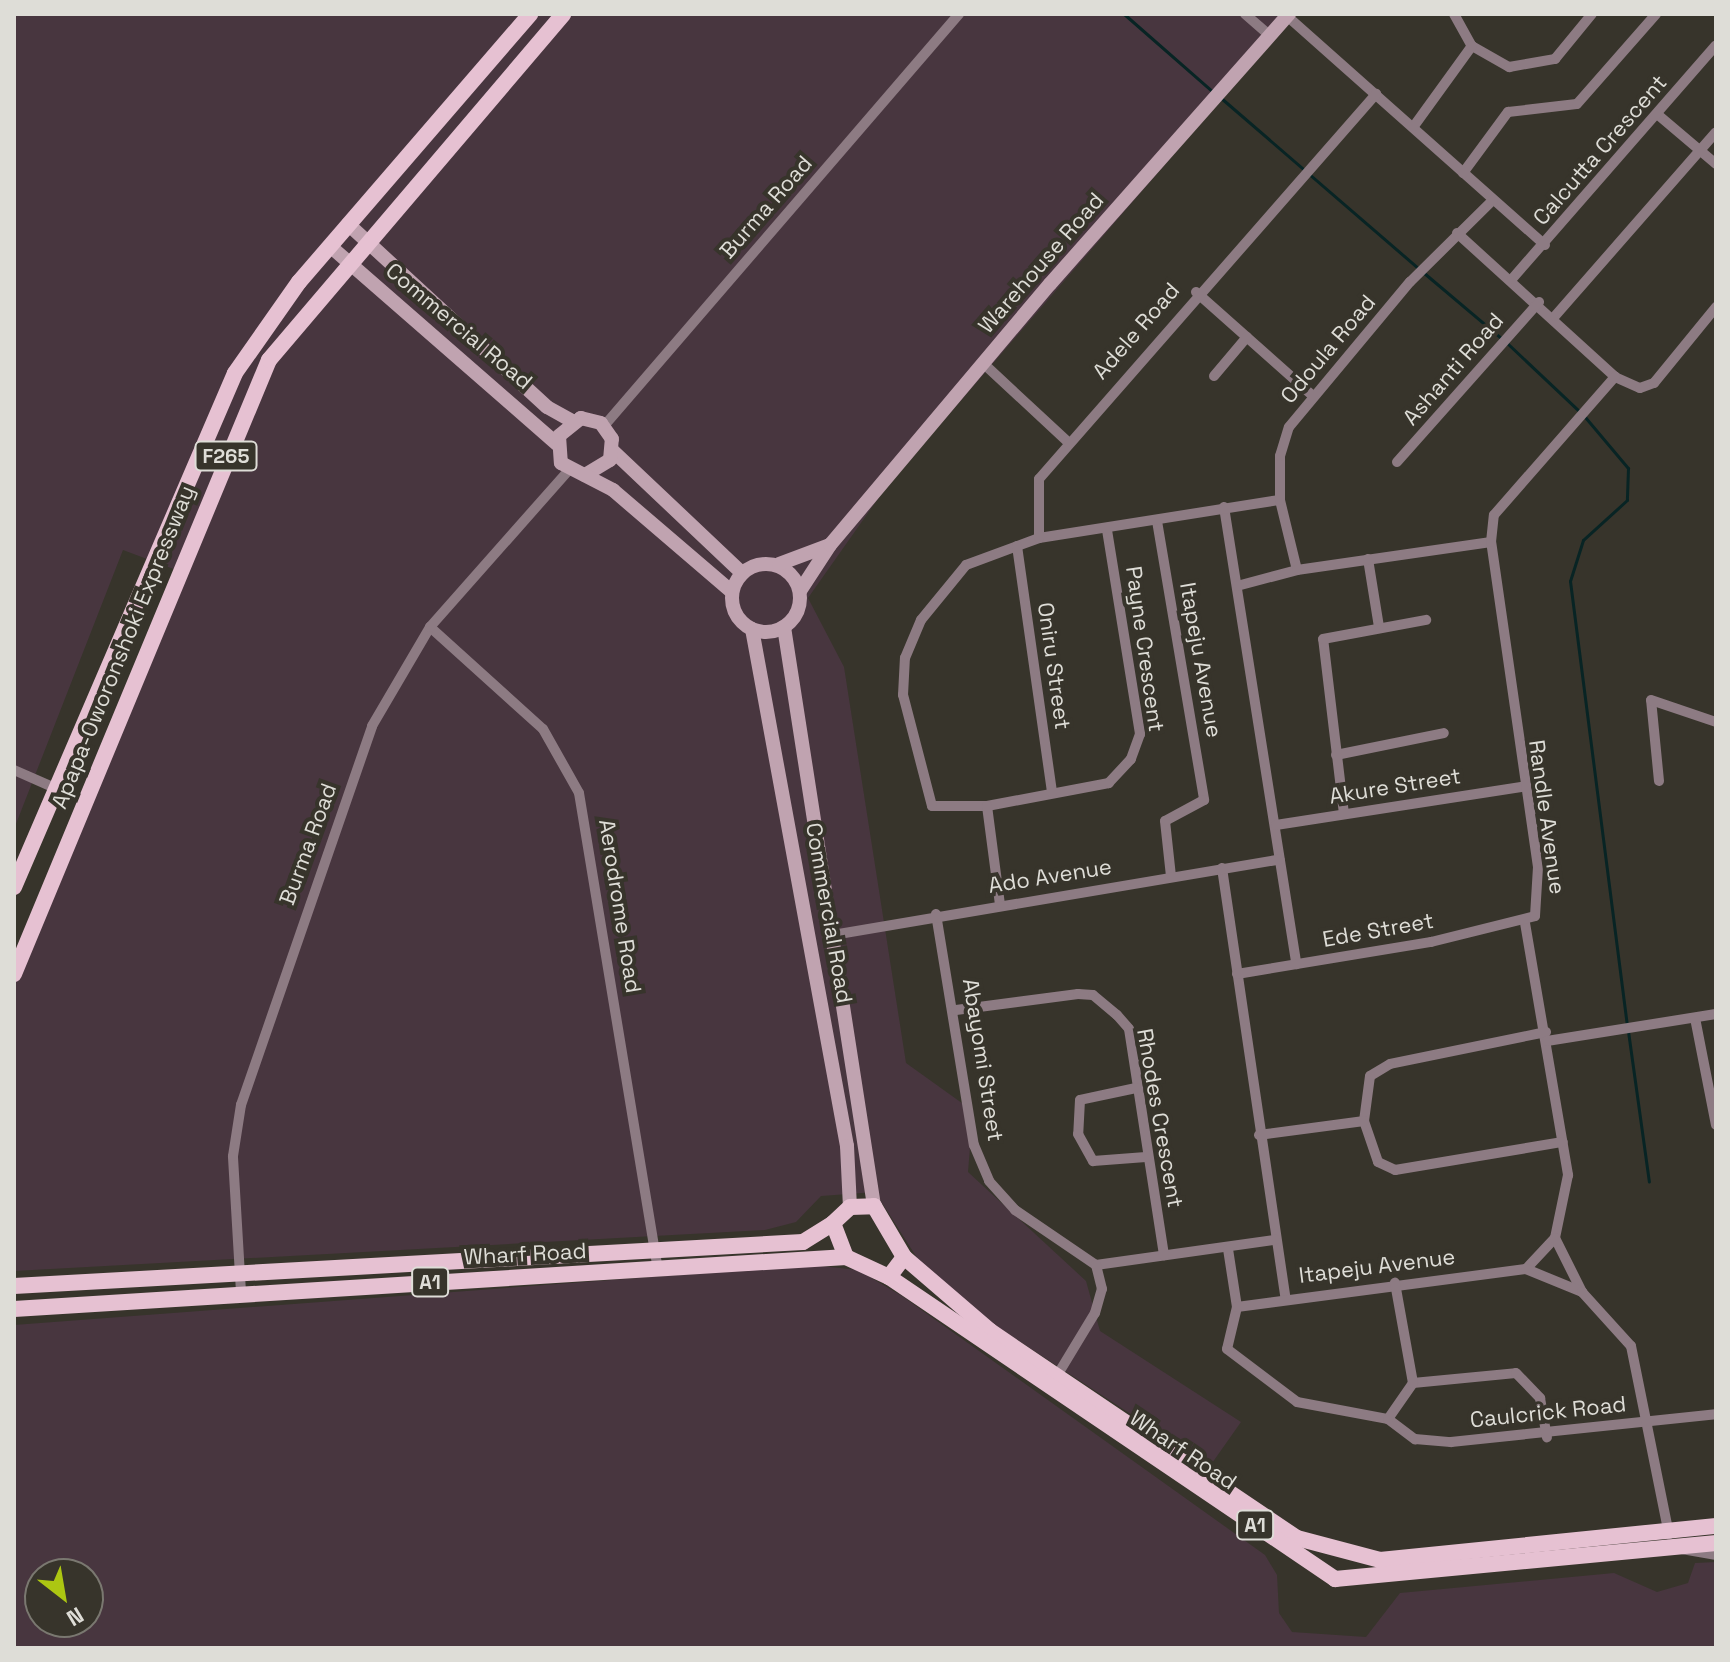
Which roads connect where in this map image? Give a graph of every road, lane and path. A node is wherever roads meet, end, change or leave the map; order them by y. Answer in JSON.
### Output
{"nodes":[{"id":1,"x":530,"y":14,"type":"edge"},
{"id":2,"x":563,"y":14,"type":"edge"},
{"id":3,"x":959,"y":14,"type":"edge"},
{"id":4,"x":1245,"y":14,"type":"edge"},
{"id":5,"x":1454,"y":14,"type":"edge"},
{"id":6,"x":1592,"y":14,"type":"edge"},
{"id":7,"x":1656,"y":14,"type":"edge"},
{"id":8,"x":1288,"y":15,"type":"edge"},
{"id":9,"x":1270,"y":36,"type":"junction"},
{"id":10,"x":1716,"y":45,"type":"edge"},
{"id":11,"x":1472,"y":46,"type":"junction"},
{"id":12,"x":1376,"y":94,"type":"junction"},
{"id":13,"x":1657,"y":114,"type":"junction"},
{"id":14,"x":1414,"y":126,"type":"junction"},
{"id":15,"x":1716,"y":132,"type":"edge"},
{"id":16,"x":1700,"y":150,"type":"junction"},
{"id":17,"x":1716,"y":164,"type":"edge"},
{"id":18,"x":1463,"y":173,"type":"junction"},
{"id":19,"x":1493,"y":200,"type":"junction"},
{"id":20,"x":348,"y":224,"type":"junction"},
{"id":21,"x":1457,"y":233,"type":"junction"},
{"id":22,"x":368,"y":240,"type":"junction"},
{"id":23,"x":1545,"y":245,"type":"junction"},
{"id":24,"x":330,"y":246,"type":"junction"},
{"id":25,"x":348,"y":262,"type":"junction"},
{"id":26,"x":1512,"y":279,"type":"junction"},
{"id":27,"x":1196,"y":292,"type":"junction"},
{"id":28,"x":1539,"y":302,"type":"junction"},
{"id":29,"x":1716,"y":307,"type":"edge"},
{"id":30,"x":1555,"y":316,"type":"junction"},
{"id":31,"x":1247,"y":337,"type":"junction"},
{"id":32,"x":984,"y":364,"type":"junction"},
{"id":33,"x":1214,"y":376,"type":"dead end"},
{"id":34,"x":1615,"y":377,"type":"junction"},
{"id":35,"x":1312,"y":395,"type":"junction"},
{"id":36,"x":572,"y":421,"type":"junction"},
{"id":37,"x":604,"y":426,"type":"junction"},
{"id":38,"x":1068,"y":442,"type":"junction"},
{"id":39,"x":557,"y":444,"type":"junction"},
{"id":40,"x":613,"y":451,"type":"junction"},
{"id":41,"x":1397,"y":462,"type":"dead end"},
{"id":42,"x":569,"y":470,"type":"junction"},
{"id":43,"x":585,"y":475,"type":"junction"},
{"id":44,"x":1280,"y":500,"type":"junction"},
{"id":45,"x":1224,"y":507,"type":"junction"},
{"id":46,"x":1157,"y":521,"type":"junction"},
{"id":47,"x":1107,"y":530,"type":"junction"},
{"id":48,"x":1039,"y":538,"type":"junction"},
{"id":49,"x":1491,"y":542,"type":"junction"},
{"id":50,"x":830,"y":545,"type":"junction"},
{"id":51,"x":1017,"y":546,"type":"junction"},
{"id":52,"x":1368,"y":559,"type":"junction"},
{"id":53,"x":779,"y":564,"type":"junction"},
{"id":54,"x":1297,"y":570,"type":"junction"},
{"id":55,"x":742,"y":573,"type":"junction"},
{"id":56,"x":1237,"y":586,"type":"junction"},
{"id":57,"x":800,"y":591,"type":"junction"},
{"id":58,"x":732,"y":592,"type":"junction"},
{"id":59,"x":1426,"y":620,"type":"dead end"},
{"id":60,"x":430,"y":627,"type":"junction"},
{"id":61,"x":784,"y":627,"type":"junction"},
{"id":62,"x":1379,"y":627,"type":"junction"},
{"id":63,"x":752,"y":629,"type":"junction"},
{"id":64,"x":1716,"y":722,"type":"edge"},
{"id":65,"x":1444,"y":733,"type":"dead end"},
{"id":66,"x":1336,"y":755,"type":"junction"},
{"id":67,"x":14,"y":770,"type":"edge"},
{"id":68,"x":1659,"y":781,"type":"dead end"},
{"id":69,"x":1521,"y":787,"type":"junction"},
{"id":70,"x":55,"y":788,"type":"junction"},
{"id":71,"x":1052,"y":793,"type":"junction"},
{"id":72,"x":987,"y":806,"type":"junction"},
{"id":73,"x":1344,"y":814,"type":"junction"},
{"id":74,"x":1276,"y":825,"type":"junction"},
{"id":75,"x":1280,"y":859,"type":"junction"},
{"id":76,"x":1222,"y":868,"type":"junction"},
{"id":77,"x":1171,"y":876,"type":"junction"},
{"id":78,"x":14,"y":887,"type":"edge"},
{"id":79,"x":1000,"y":905,"type":"junction"},
{"id":80,"x":936,"y":914,"type":"junction"},
{"id":81,"x":1525,"y":923,"type":"junction"},
{"id":82,"x":827,"y":936,"type":"junction"},
{"id":83,"x":1296,"y":964,"type":"junction"},
{"id":84,"x":14,"y":974,"type":"edge"},
{"id":85,"x":1237,"y":974,"type":"junction"},
{"id":86,"x":956,"y":1010,"type":"junction"},
{"id":87,"x":1716,"y":1014,"type":"edge"},
{"id":88,"x":1695,"y":1018,"type":"junction"},
{"id":89,"x":1547,"y":1036,"type":"junction"},
{"id":90,"x":1136,"y":1088,"type":"junction"},
{"id":91,"x":1364,"y":1121,"type":"junction"},
{"id":92,"x":1716,"y":1125,"type":"edge"},
{"id":93,"x":1259,"y":1135,"type":"junction"},
{"id":94,"x":1563,"y":1142,"type":"junction"},
{"id":95,"x":1146,"y":1157,"type":"junction"},
{"id":96,"x":874,"y":1206,"type":"junction"},
{"id":97,"x":850,"y":1207,"type":"junction"},
{"id":98,"x":833,"y":1223,"type":"junction"},
{"id":99,"x":1555,"y":1238,"type":"junction"},
{"id":100,"x":1275,"y":1240,"type":"junction"},
{"id":101,"x":655,"y":1249,"type":"junction"},
{"id":102,"x":1228,"y":1249,"type":"junction"},
{"id":103,"x":1164,"y":1255,"type":"junction"},
{"id":104,"x":846,"y":1257,"type":"junction"},
{"id":105,"x":904,"y":1257,"type":"junction"},
{"id":106,"x":1096,"y":1265,"type":"junction"},
{"id":107,"x":240,"y":1269,"type":"junction"},
{"id":108,"x":658,"y":1269,"type":"junction"},
{"id":109,"x":1526,"y":1269,"type":"junction"},
{"id":110,"x":889,"y":1277,"type":"junction"},
{"id":111,"x":1395,"y":1283,"type":"junction"},
{"id":112,"x":14,"y":1286,"type":"edge"},
{"id":113,"x":241,"y":1292,"type":"junction"},
{"id":114,"x":1582,"y":1292,"type":"junction"},
{"id":115,"x":1285,"y":1297,"type":"junction"},
{"id":116,"x":1237,"y":1307,"type":"junction"},
{"id":117,"x":14,"y":1309,"type":"edge"},
{"id":118,"x":1058,"y":1374,"type":"junction"},
{"id":119,"x":1413,"y":1383,"type":"junction"},
{"id":120,"x":1716,"y":1414,"type":"edge"},
{"id":121,"x":1388,"y":1419,"type":"junction"},
{"id":122,"x":1646,"y":1422,"type":"junction"},
{"id":123,"x":1547,"y":1437,"type":"junction"},
{"id":124,"x":1716,"y":1526,"type":"edge"},
{"id":125,"x":1666,"y":1529,"type":"junction"},
{"id":126,"x":1716,"y":1543,"type":"edge"},
{"id":127,"x":1679,"y":1546,"type":"junction"},
{"id":128,"x":1716,"y":1555,"type":"edge"}],
"edges":[{"from":1,"to":20,"type":"main road","name":"Apapa-Oworonshoki Expressway","number":"F265"},
{"from":2,"to":22,"type":"main road","name":"Apapa-Oworonshoki Expressway","number":"F265"},
{"from":3,"to":37,"type":"street","name":"Burma Road"},
{"from":4,"to":9,"type":"street"},
{"from":5,"to":11,"type":"street"},
{"from":6,"to":11,"type":"street"},
{"from":7,"to":18,"type":"street"},
{"from":8,"to":9,"type":"main road","name":"Warehouse Road"},
{"from":8,"to":12,"type":"street"},
{"from":9,"to":32,"type":"main road","name":"Warehouse Road"},
{"from":10,"to":13,"type":"street","name":"Calcutta Crescent"},
{"from":11,"to":14,"type":"street"},
{"from":12,"to":14,"type":"street"},
{"from":12,"to":27,"type":"street","name":"Adele Road"},
{"from":13,"to":16,"type":"street"},
{"from":13,"to":23,"type":"street","name":"Calcutta Crescent"},
{"from":14,"to":18,"type":"street"},
{"from":15,"to":16,"type":"street"},
{"from":16,"to":17,"type":"street"},
{"from":16,"to":30,"type":"street"},
{"from":18,"to":19,"type":"street"},
{"from":19,"to":21,"type":"street","name":"Odoula Road"},
{"from":19,"to":23,"type":"street"},
{"from":20,"to":22,"type":"main road","name":"Commercial Road"},
{"from":20,"to":24,"type":"main road","name":"Apapa-Oworonshoki Expressway","number":"F265"},
{"from":21,"to":26,"type":"street"},
{"from":21,"to":35,"type":"street","name":"Odoula Road"},
{"from":22,"to":25,"type":"main road","name":"Apapa-Oworonshoki Expressway","number":"F265"},
{"from":22,"to":36,"type":"main road","name":"Commercial Road"},
{"from":23,"to":26,"type":"street","name":"Calcutta Crescent"},
{"from":24,"to":25,"type":"main road","name":"Commercial Road"},
{"from":24,"to":70,"type":"main road","name":"Apapa-Oworonshoki Expressway","number":"F265"},
{"from":25,"to":39,"type":"main road","name":"Commercial Road"},
{"from":25,"to":84,"type":"main road","name":"Apapa-Oworonshoki Expressway","number":"F265"},
{"from":26,"to":28,"type":"street"},
{"from":27,"to":31,"type":"street"},
{"from":27,"to":38,"type":"street","name":"Adele Road"},
{"from":28,"to":30,"type":"street"},
{"from":28,"to":41,"type":"street","name":"Ashanti Road"},
{"from":29,"to":34,"type":"street"},
{"from":30,"to":34,"type":"street"},
{"from":31,"to":33,"type":"street"},
{"from":31,"to":35,"type":"street"},
{"from":32,"to":38,"type":"street"},
{"from":32,"to":50,"type":"main road","name":"Warehouse Road"},
{"from":34,"to":49,"type":"street","name":"Randle Avenue"},
{"from":35,"to":44,"type":"street","name":"Odoula Road"},
{"from":36,"to":37,"type":"main road"},
{"from":36,"to":39,"type":"main road"},
{"from":37,"to":40,"type":"main road"},
{"from":38,"to":48,"type":"street","name":"Adele Road"},
{"from":39,"to":42,"type":"main road"},
{"from":40,"to":43,"type":"main road"},
{"from":40,"to":55,"type":"main road"},
{"from":42,"to":43,"type":"main road"},
{"from":42,"to":60,"type":"street","name":"Burma Road"},
{"from":43,"to":58,"type":"main road"},
{"from":44,"to":45,"type":"street"},
{"from":44,"to":54,"type":"street","name":"Odoula Road"},
{"from":45,"to":46,"type":"street"},
{"from":45,"to":56,"type":"street"},
{"from":46,"to":47,"type":"street"},
{"from":46,"to":77,"type":"street","name":"Itapeju Avenue"},
{"from":47,"to":48,"type":"street"},
{"from":47,"to":71,"type":"street","name":"Payne Crescent"},
{"from":48,"to":51,"type":"street"},
{"from":49,"to":52,"type":"street"},
{"from":49,"to":69,"type":"street","name":"Randle Avenue"},
{"from":50,"to":53,"type":"main road","name":"Warehouse Road"},
{"from":50,"to":57,"type":"main road","name":"Warehouse Road"},
{"from":51,"to":71,"type":"street","name":"Oniru Street"},
{"from":51,"to":72,"type":"street","name":"Payne Crescent"},
{"from":52,"to":54,"type":"street"},
{"from":52,"to":62,"type":"street"},
{"from":53,"to":55,"type":"main road"},
{"from":53,"to":57,"type":"main road"},
{"from":54,"to":56,"type":"street"},
{"from":55,"to":58,"type":"main road"},
{"from":56,"to":74,"type":"street"},
{"from":57,"to":61,"type":"main road"},
{"from":58,"to":63,"type":"main road"},
{"from":59,"to":62,"type":"street"},
{"from":60,"to":101,"type":"street","name":"Aerodrome Road"},
{"from":60,"to":107,"type":"street","name":"Burma Road"},
{"from":61,"to":63,"type":"main road"},
{"from":61,"to":82,"type":"main road","name":"Commercial Road"},
{"from":62,"to":66,"type":"street"},
{"from":63,"to":97,"type":"main road","name":"Commercial Road"},
{"from":64,"to":68,"type":"street"},
{"from":65,"to":66,"type":"street"},
{"from":66,"to":73,"type":"street"},
{"from":67,"to":70,"type":"street"},
{"from":69,"to":73,"type":"street","name":"Akure Street"},
{"from":69,"to":81,"type":"street","name":"Randle Avenue"},
{"from":70,"to":78,"type":"main road","name":"Apapa-Oworonshoki Expressway","number":"F265"},
{"from":71,"to":72,"type":"street","name":"Payne Crescent"},
{"from":72,"to":79,"type":"street"},
{"from":73,"to":74,"type":"street","name":"Akure Street"},
{"from":74,"to":75,"type":"street"},
{"from":75,"to":76,"type":"street","name":"Ado Avenue"},
{"from":75,"to":83,"type":"street"},
{"from":76,"to":77,"type":"street","name":"Ado Avenue"},
{"from":76,"to":85,"type":"street","name":"Itapeju Avenue"},
{"from":77,"to":79,"type":"street","name":"Ado Avenue"},
{"from":79,"to":80,"type":"street","name":"Ado Avenue"},
{"from":80,"to":82,"type":"street","name":"Ado Avenue"},
{"from":80,"to":86,"type":"street","name":"Abayomi Street"},
{"from":81,"to":83,"type":"street","name":"Ede Street"},
{"from":81,"to":89,"type":"street"},
{"from":82,"to":96,"type":"main road","name":"Commercial Road"},
{"from":83,"to":85,"type":"street","name":"Ede Street"},
{"from":85,"to":93,"type":"street","name":"Itapeju Avenue"},
{"from":86,"to":90,"type":"street","name":"Rhodes Crescent"},
{"from":86,"to":106,"type":"street","name":"Abayomi Street"},
{"from":87,"to":88,"type":"street"},
{"from":88,"to":89,"type":"street"},
{"from":88,"to":92,"type":"street"},
{"from":89,"to":91,"type":"street"},
{"from":89,"to":94,"type":"street"},
{"from":90,"to":95,"type":"street","name":"Rhodes Crescent"},
{"from":90,"to":95,"type":"street"},
{"from":91,"to":93,"type":"street"},
{"from":91,"to":94,"type":"street"},
{"from":93,"to":100,"type":"street","name":"Itapeju Avenue"},
{"from":94,"to":99,"type":"street"},
{"from":95,"to":103,"type":"street","name":"Rhodes Crescent"},
{"from":96,"to":97,"type":"main road"},
{"from":96,"to":105,"type":"main road","name":"Wharf Road"},
{"from":97,"to":98,"type":"main road","name":"Wharf Road"},
{"from":98,"to":101,"type":"main road","name":"Wharf Road","number":"A1"},
{"from":98,"to":104,"type":"main road"},
{"from":99,"to":109,"type":"street"},
{"from":99,"to":114,"type":"street"},
{"from":100,"to":102,"type":"street"},
{"from":100,"to":115,"type":"street","name":"Itapeju Avenue"},
{"from":101,"to":107,"type":"main road","name":"Wharf Road","number":"A1"},
{"from":101,"to":108,"type":"street","name":"Aerodrome Road"},
{"from":102,"to":103,"type":"street"},
{"from":102,"to":116,"type":"street","name":"Caulcrick Road"},
{"from":103,"to":106,"type":"street"},
{"from":104,"to":108,"type":"main road","name":"Wharf Road","number":"A1"},
{"from":104,"to":110,"type":"main road","name":"Wharf Road"},
{"from":105,"to":110,"type":"main road"},
{"from":105,"to":118,"type":"main road","name":"Wharf Road","number":"A1"},
{"from":106,"to":118,"type":"street"},
{"from":107,"to":112,"type":"main road","name":"Wharf Road","number":"A1"},
{"from":107,"to":113,"type":"street","name":"Burma Road"},
{"from":108,"to":113,"type":"main road","name":"Wharf Road","number":"A1"},
{"from":109,"to":111,"type":"street","name":"Itapeju Avenue"},
{"from":109,"to":114,"type":"street","name":"Itapeju Avenue"},
{"from":110,"to":127,"type":"main road","name":"Wharf Road","number":"A1"},
{"from":111,"to":115,"type":"street","name":"Itapeju Avenue"},
{"from":111,"to":119,"type":"street"},
{"from":113,"to":117,"type":"main road","name":"Wharf Road","number":"A1"},
{"from":114,"to":122,"type":"street","name":"Itapeju Avenue"},
{"from":115,"to":116,"type":"street"},
{"from":116,"to":121,"type":"street","name":"Caulcrick Road"},
{"from":118,"to":125,"type":"main road","name":"Wharf Road","number":"A1"},
{"from":119,"to":121,"type":"street"},
{"from":119,"to":123,"type":"street"},
{"from":120,"to":122,"type":"street","name":"Caulcrick Road"},
{"from":121,"to":123,"type":"street","name":"Caulcrick Road"},
{"from":122,"to":123,"type":"street","name":"Caulcrick Road"},
{"from":122,"to":125,"type":"street","name":"Itapeju Avenue"},
{"from":124,"to":125,"type":"main road","name":"Wharf Road","number":"A1"},
{"from":125,"to":127,"type":"street","name":"Itapeju Avenue"},
{"from":126,"to":127,"type":"main road","name":"Wharf Road","number":"A1"},
{"from":127,"to":128,"type":"street"}]}
